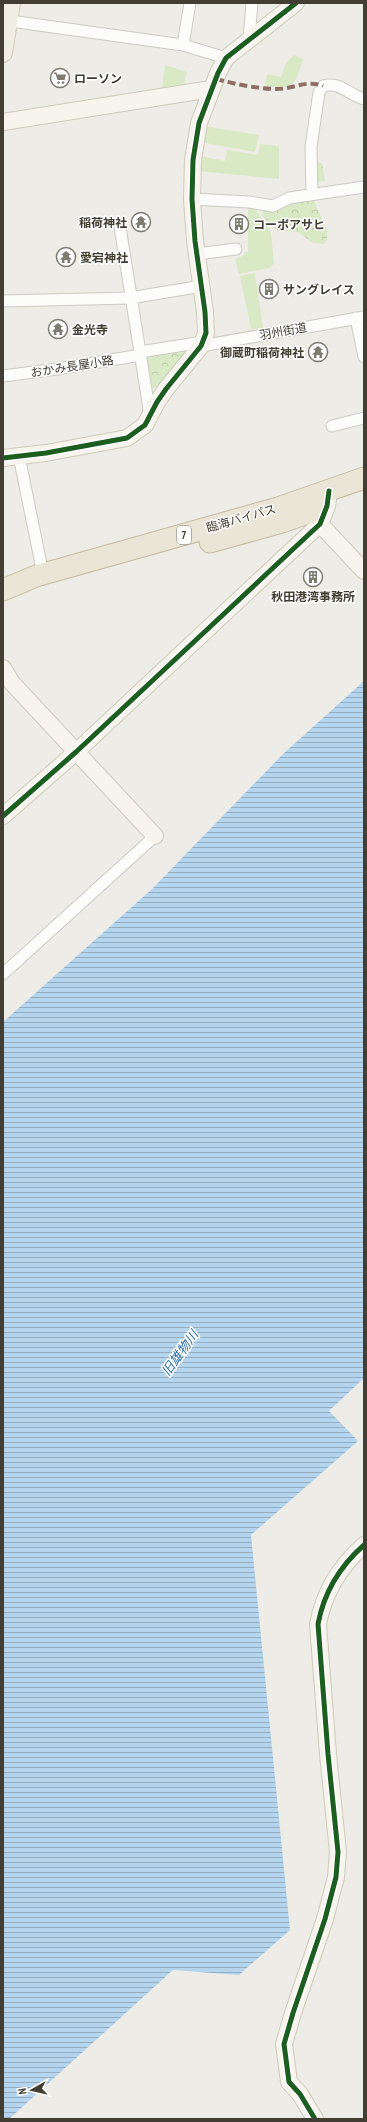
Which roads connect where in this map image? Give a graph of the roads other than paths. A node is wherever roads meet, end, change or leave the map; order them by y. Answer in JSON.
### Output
{"nodes":[{"id":1,"x":11,"y":3,"type":"edge"},
{"id":2,"x":190,"y":3,"type":"edge"},
{"id":3,"x":252,"y":3,"type":"edge"},
{"id":4,"x":296,"y":3,"type":"edge"},
{"id":5,"x":6,"y":21,"type":"edge"},
{"id":6,"x":249,"y":40,"type":"junction"},
{"id":7,"x":183,"y":45,"type":"junction"},
{"id":8,"x":3,"y":53,"type":"edge"},
{"id":9,"x":226,"y":58,"type":"junction"},
{"id":10,"x":211,"y":89,"type":"junction"},
{"id":11,"x":364,"y":99,"type":"edge"},
{"id":12,"x":3,"y":122,"type":"edge"},
{"id":13,"x":364,"y":187,"type":"edge"},
{"id":14,"x":312,"y":194,"type":"junction"},
{"id":15,"x":192,"y":199,"type":"junction"},
{"id":16,"x":120,"y":227,"type":"dead end"},
{"id":17,"x":236,"y":249,"type":"dead end"},
{"id":18,"x":197,"y":254,"type":"junction"},
{"id":19,"x":202,"y":286,"type":"junction"},
{"id":20,"x":130,"y":298,"type":"junction"},
{"id":21,"x":3,"y":301,"type":"edge"},
{"id":22,"x":360,"y":318,"type":"edge"},
{"id":23,"x":202,"y":344,"type":"junction"},
{"id":24,"x":140,"y":354,"type":"junction"},
{"id":25,"x":364,"y":357,"type":"edge"},
{"id":26,"x":3,"y":376,"type":"edge"},
{"id":27,"x":150,"y":415,"type":"junction"},
{"id":28,"x":364,"y":418,"type":"edge"},
{"id":29,"x":332,"y":426,"type":"dead end"},
{"id":30,"x":11,"y":457,"type":"edge"},
{"id":31,"x":364,"y":478,"type":"edge"},
{"id":32,"x":364,"y":493,"type":"edge"},
{"id":33,"x":326,"y":507,"type":"junction"},
{"id":34,"x":364,"y":571,"type":"edge"},
{"id":35,"x":44,"y":574,"type":"junction"},
{"id":36,"x":3,"y":591,"type":"edge"},
{"id":37,"x":3,"y":668,"type":"edge"},
{"id":38,"x":76,"y":752,"type":"junction"},
{"id":39,"x":3,"y":816,"type":"edge"},
{"id":40,"x":156,"y":836,"type":"joint"},
{"id":41,"x":5,"y":968,"type":"edge"},
{"id":42,"x":364,"y":1545,"type":"edge"},
{"id":43,"x":315,"y":2119,"type":"edge"}],
"edges":[{"from":1,"to":5,"type":"main road"},
{"from":2,"to":7,"type":"street"},
{"from":3,"to":6,"type":"street"},
{"from":4,"to":6,"type":"street"},
{"from":5,"to":7,"type":"street"},
{"from":5,"to":8,"type":"main road"},
{"from":6,"to":9,"type":"street"},
{"from":7,"to":9,"type":"street"},
{"from":9,"to":10,"type":"street"},
{"from":10,"to":12,"type":"street"},
{"from":10,"to":15,"type":"street"},
{"from":11,"to":14,"type":"street"},
{"from":13,"to":14,"type":"street"},
{"from":14,"to":15,"type":"street"},
{"from":15,"to":18,"type":"street"},
{"from":16,"to":20,"type":"street"},
{"from":17,"to":18,"type":"street"},
{"from":18,"to":19,"type":"street"},
{"from":19,"to":20,"type":"street"},
{"from":19,"to":23,"type":"street"},
{"from":20,"to":21,"type":"street"},
{"from":20,"to":24,"type":"street"},
{"from":22,"to":23,"type":"street","name":"羽州街道"},
{"from":22,"to":25,"type":"street"},
{"from":23,"to":24,"type":"street","name":"羽州街道"},
{"from":23,"to":27,"type":"street"},
{"from":24,"to":26,"type":"street","name":"おかみ長屋小路"},
{"from":24,"to":27,"type":"street"},
{"from":27,"to":30,"type":"street"},
{"from":28,"to":29,"type":"street"},
{"from":30,"to":35,"type":"street"},
{"from":31,"to":33,"type":"highway","name":"臨海バイパス","number":"7"},
{"from":32,"to":33,"type":"highway","name":"臨海バイパス","number":"7"},
{"from":33,"to":34,"type":"street"},
{"from":33,"to":35,"type":"highway","name":"臨海バイパス","number":"7"},
{"from":33,"to":36,"type":"highway","name":"臨海バイパス","number":"7"},
{"from":33,"to":38,"type":"street"},
{"from":35,"to":36,"type":"highway","name":"臨海バイパス","number":"7"},
{"from":37,"to":38,"type":"street"},
{"from":38,"to":39,"type":"street"},
{"from":38,"to":40,"type":"street"},
{"from":40,"to":41,"type":"street"},
{"from":42,"to":43,"type":"street"}]}
